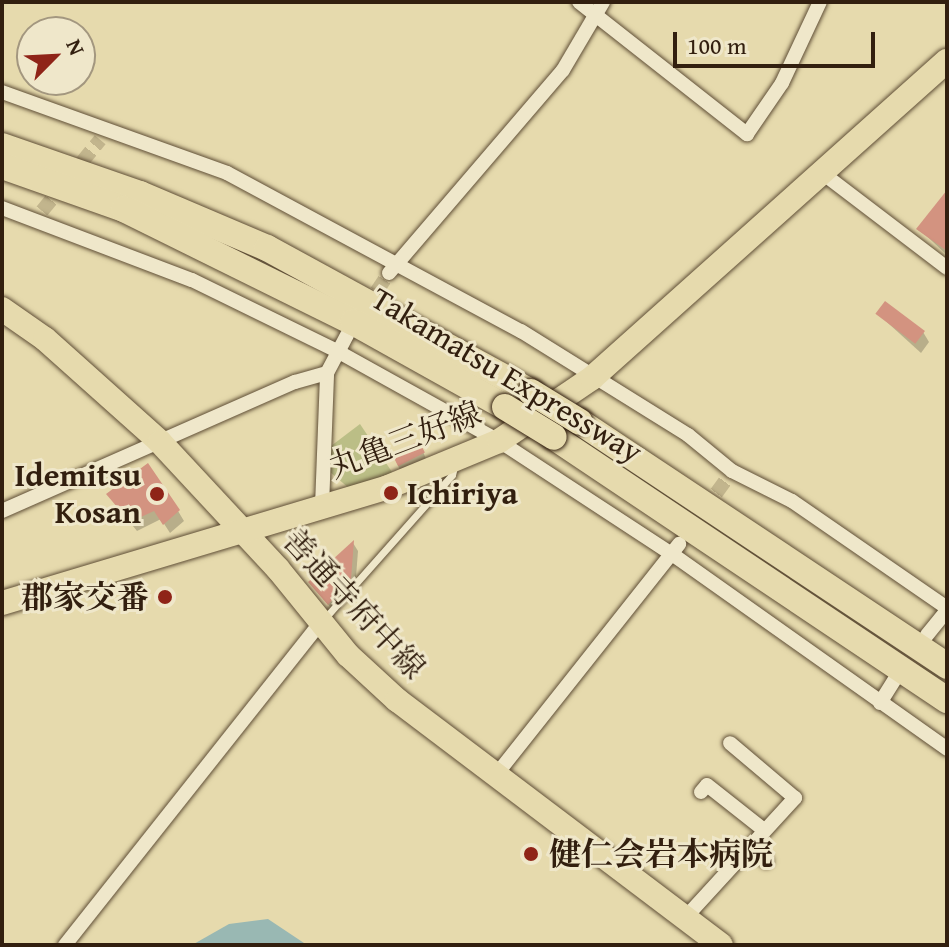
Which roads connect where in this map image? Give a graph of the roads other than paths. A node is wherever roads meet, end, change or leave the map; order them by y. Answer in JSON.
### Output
{"nodes":[{"id":1,"x":579,"y":2,"type":"edge"},
{"id":2,"x":603,"y":2,"type":"edge"},
{"id":3,"x":820,"y":2,"type":"edge"},
{"id":4,"x":594,"y":16,"type":"junction"},
{"id":5,"x":947,"y":61,"type":"edge"},
{"id":6,"x":2,"y":92,"type":"edge"},
{"id":7,"x":2,"y":146,"type":"edge"},
{"id":8,"x":2,"y":166,"type":"edge"},
{"id":9,"x":821,"y":172,"type":"junction"},
{"id":10,"x":2,"y":208,"type":"edge"},
{"id":11,"x":393,"y":268,"type":"junction"},
{"id":12,"x":947,"y":268,"type":"edge"},
{"id":13,"x":2,"y":309,"type":"edge"},
{"id":14,"x":347,"y":335,"type":"dead end"},
{"id":15,"x":337,"y":351,"type":"junction"},
{"id":16,"x":327,"y":373,"type":"junction"},
{"id":17,"x":592,"y":378,"type":"junction"},
{"id":18,"x":499,"y":441,"type":"junction"},
{"id":19,"x":160,"y":442,"type":"junction"},
{"id":20,"x":455,"y":461,"type":"junction"},
{"id":21,"x":322,"y":506,"type":"junction"},
{"id":22,"x":2,"y":511,"type":"edge"},
{"id":23,"x":242,"y":530,"type":"junction"},
{"id":24,"x":675,"y":549,"type":"junction"},
{"id":25,"x":2,"y":603,"type":"edge"},
{"id":26,"x":947,"y":609,"type":"edge"},
{"id":27,"x":320,"y":623,"type":"junction"},
{"id":28,"x":927,"y":635,"type":"dead end"},
{"id":29,"x":947,"y":666,"type":"edge"},
{"id":30,"x":896,"y":677,"type":"dead end"},
{"id":31,"x":947,"y":700,"type":"edge"},
{"id":32,"x":880,"y":703,"type":"junction"},
{"id":33,"x":730,"y":743,"type":"dead end"},
{"id":34,"x":947,"y":749,"type":"edge"},
{"id":35,"x":496,"y":775,"type":"junction"},
{"id":36,"x":701,"y":792,"type":"dead end"},
{"id":37,"x":764,"y":830,"type":"junction"},
{"id":38,"x":750,"y":846,"type":"junction"},
{"id":39,"x":766,"y":861,"type":"dead end"},
{"id":40,"x":685,"y":918,"type":"junction"},
{"id":41,"x":65,"y":945,"type":"edge"},
{"id":42,"x":721,"y":945,"type":"edge"}],
"edges":[{"from":1,"to":4,"type":"street"},
{"from":2,"to":4,"type":"street"},
{"from":3,"to":4,"type":"street"},
{"from":4,"to":11,"type":"street"},
{"from":5,"to":9,"type":"main road","name":"丸亀三好線"},
{"from":6,"to":11,"type":"street"},
{"from":7,"to":29,"type":"highway","name":"Takamatsu Expressway","bridge":true},
{"from":8,"to":31,"type":"highway","name":"Takamatsu Expressway","bridge":true},
{"from":9,"to":12,"type":"street"},
{"from":9,"to":17,"type":"main road","name":"丸亀三好線"},
{"from":10,"to":15,"type":"street"},
{"from":11,"to":17,"type":"street"},
{"from":13,"to":19,"type":"main road","name":"善通寺府中線"},
{"from":14,"to":15,"type":"street"},
{"from":15,"to":16,"type":"street"},
{"from":15,"to":18,"type":"street"},
{"from":16,"to":19,"type":"street"},
{"from":16,"to":21,"type":"street"},
{"from":17,"to":18,"type":"main road","name":"丸亀三好線"},
{"from":17,"to":26,"type":"street"},
{"from":18,"to":20,"type":"main road","name":"丸亀三好線"},
{"from":18,"to":24,"type":"street"},
{"from":19,"to":22,"type":"street"},
{"from":19,"to":23,"type":"main road","name":"善通寺府中線"},
{"from":20,"to":21,"type":"main road","name":"丸亀三好線"},
{"from":20,"to":27,"type":"lane"},
{"from":21,"to":23,"type":"main road","name":"丸亀三好線"},
{"from":23,"to":25,"type":"main road","name":"丸亀三好線"},
{"from":23,"to":27,"type":"main road","name":"善通寺府中線"},
{"from":24,"to":32,"type":"street"},
{"from":24,"to":35,"type":"street"},
{"from":26,"to":28,"type":"street"},
{"from":27,"to":35,"type":"main road","name":"善通寺府中線"},
{"from":27,"to":41,"type":"street"},
{"from":30,"to":32,"type":"street"},
{"from":32,"to":34,"type":"street"},
{"from":33,"to":37,"type":"street"},
{"from":35,"to":40,"type":"main road","name":"善通寺府中線"},
{"from":36,"to":37,"type":"street"},
{"from":37,"to":38,"type":"street"},
{"from":38,"to":39,"type":"street"},
{"from":38,"to":40,"type":"street"},
{"from":40,"to":42,"type":"main road","name":"善通寺府中線"}]}
